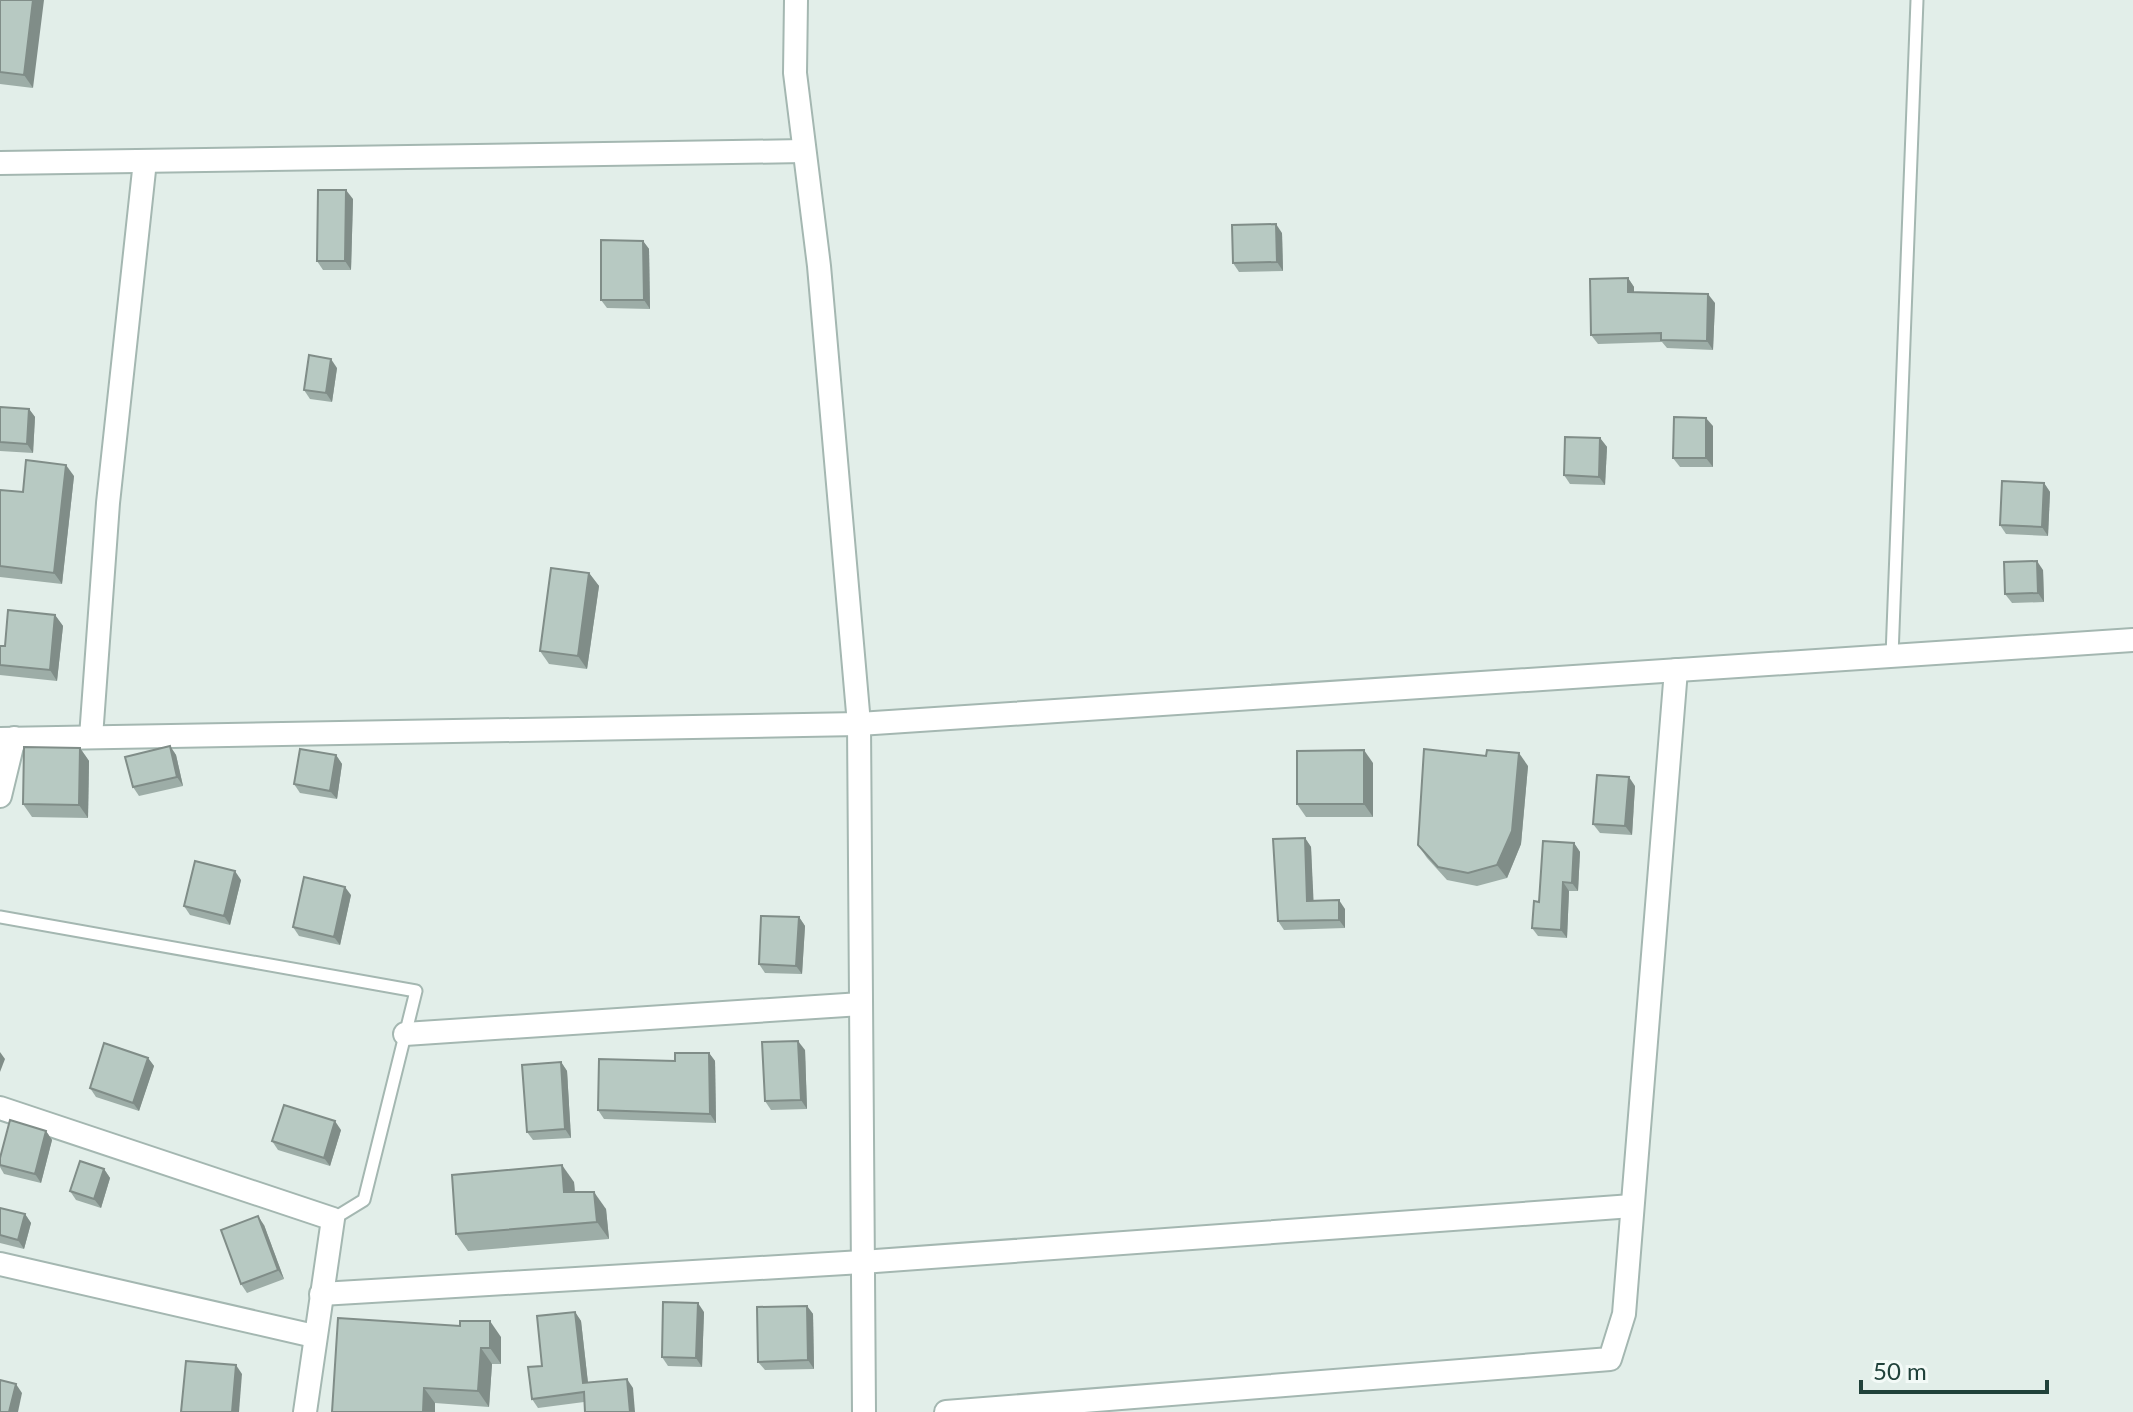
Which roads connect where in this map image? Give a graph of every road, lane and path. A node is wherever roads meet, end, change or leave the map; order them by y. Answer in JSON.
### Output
{"nodes":[{"id":1,"x":796,"y":0,"type":"edge"},
{"id":2,"x":1917,"y":0,"type":"edge"},
{"id":3,"x":804,"y":151,"type":"junction"},
{"id":4,"x":145,"y":161,"type":"junction"},
{"id":5,"x":0,"y":163,"type":"edge"},
{"id":6,"x":2133,"y":640,"type":"edge"},
{"id":7,"x":1892,"y":656,"type":"junction"},
{"id":8,"x":1676,"y":670,"type":"junction"},
{"id":9,"x":859,"y":724,"type":"junction"},
{"id":10,"x":91,"y":737,"type":"junction"},
{"id":11,"x":7,"y":738,"type":"edge"},
{"id":12,"x":0,"y":796,"type":"edge"},
{"id":13,"x":0,"y":917,"type":"edge"},
{"id":14,"x":861,"y":1004,"type":"junction"},
{"id":15,"x":405,"y":1034,"type":"junction"},
{"id":16,"x":0,"y":1108,"type":"edge"},
{"id":17,"x":1632,"y":1206,"type":"junction"},
{"id":18,"x":333,"y":1219,"type":"junction"},
{"id":19,"x":862,"y":1262,"type":"junction"},
{"id":20,"x":0,"y":1264,"type":"edge"},
{"id":21,"x":321,"y":1294,"type":"junction"},
{"id":22,"x":314,"y":1336,"type":"junction"},
{"id":23,"x":305,"y":1412,"type":"edge"},
{"id":24,"x":864,"y":1412,"type":"edge"},
{"id":25,"x":946,"y":1412,"type":"edge"}],
"edges":[{"from":1,"to":3,"type":"street"},
{"from":2,"to":7,"type":"lane"},
{"from":3,"to":4,"type":"street"},
{"from":3,"to":9,"type":"street"},
{"from":4,"to":5,"type":"street"},
{"from":4,"to":10,"type":"street"},
{"from":6,"to":7,"type":"street"},
{"from":7,"to":8,"type":"street"},
{"from":8,"to":9,"type":"street"},
{"from":8,"to":17,"type":"street"},
{"from":9,"to":10,"type":"street"},
{"from":9,"to":14,"type":"street"},
{"from":10,"to":11,"type":"street"},
{"from":11,"to":12,"type":"street"},
{"from":13,"to":15,"type":"lane"},
{"from":14,"to":15,"type":"street"},
{"from":14,"to":19,"type":"street"},
{"from":15,"to":18,"type":"lane"},
{"from":16,"to":18,"type":"street"},
{"from":17,"to":19,"type":"street"},
{"from":17,"to":25,"type":"street"},
{"from":18,"to":21,"type":"street"},
{"from":19,"to":21,"type":"street"},
{"from":19,"to":24,"type":"street"},
{"from":20,"to":22,"type":"street"},
{"from":21,"to":22,"type":"street"},
{"from":22,"to":23,"type":"street"}]}
